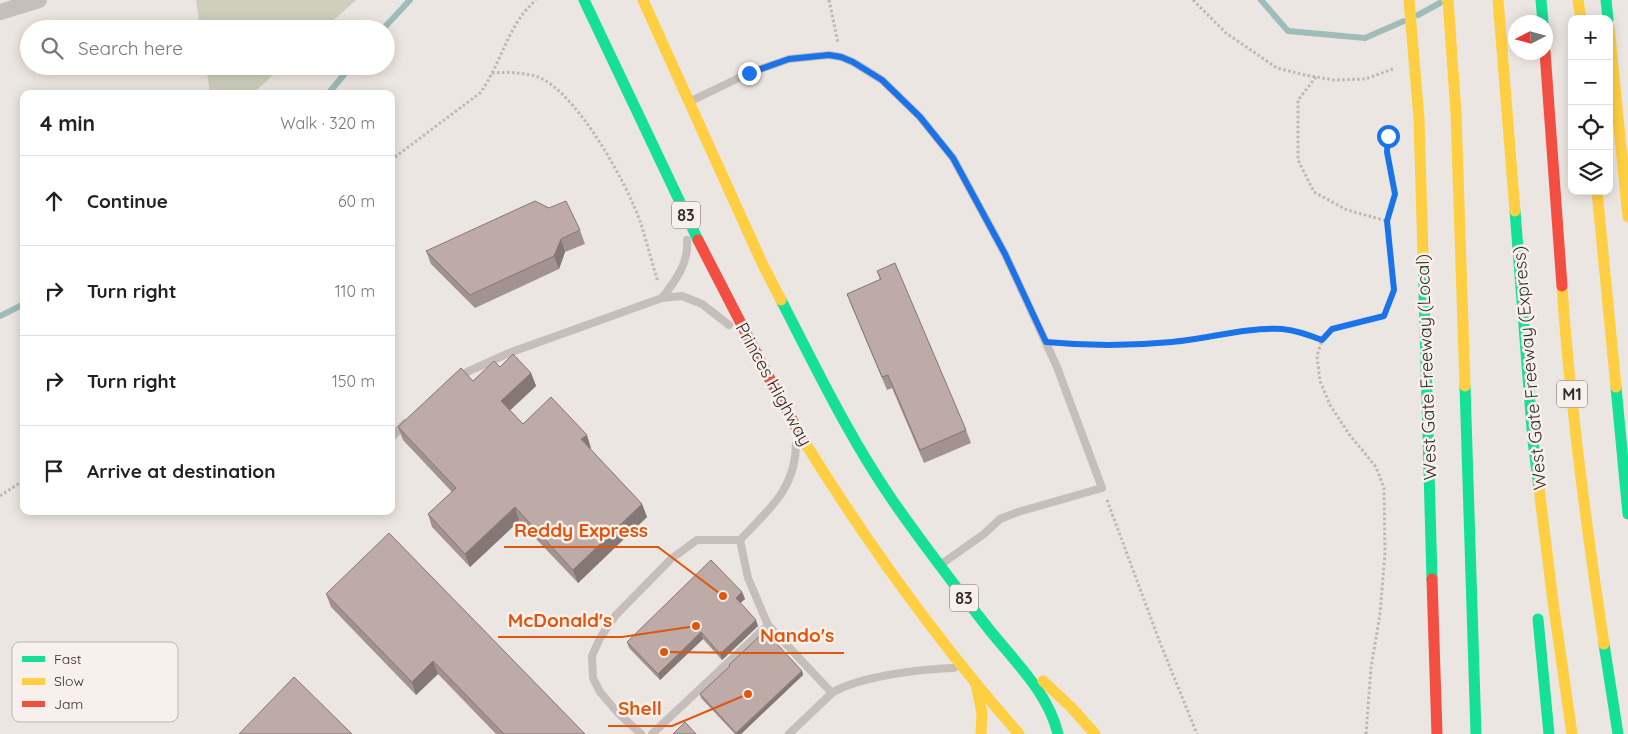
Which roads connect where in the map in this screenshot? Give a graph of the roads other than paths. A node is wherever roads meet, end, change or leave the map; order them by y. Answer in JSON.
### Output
{"nodes":[{"id":1,"x":39,"y":0,"type":"edge"},
{"id":2,"x":584,"y":0,"type":"edge"},
{"id":3,"x":644,"y":0,"type":"edge"},
{"id":4,"x":1409,"y":0,"type":"edge"},
{"id":5,"x":1448,"y":0,"type":"edge"},
{"id":6,"x":1498,"y":0,"type":"edge"},
{"id":7,"x":1541,"y":0,"type":"edge"},
{"id":8,"x":1578,"y":0,"type":"edge"},
{"id":9,"x":1606,"y":0,"type":"edge"},
{"id":10,"x":0,"y":12,"type":"edge"},
{"id":11,"x":1542,"y":15,"type":"edge"},
{"id":12,"x":1580,"y":15,"type":"edge"},
{"id":13,"x":1608,"y":15,"type":"edge"},
{"id":14,"x":1546,"y":60,"type":"edge"},
{"id":15,"x":1612,"y":60,"type":"edge"},
{"id":16,"x":689,"y":102,"type":"junction"},
{"id":17,"x":1597,"y":195,"type":"edge"},
{"id":18,"x":684,"y":210,"type":"junction"},
{"id":19,"x":1628,"y":213,"type":"edge"},
{"id":20,"x":1628,"y":226,"type":"edge"},
{"id":21,"x":662,"y":298,"type":"junction"},
{"id":22,"x":752,"y":346,"type":"junction"},
{"id":23,"x":452,"y":383,"type":"edge"},
{"id":24,"x":410,"y":419,"type":"edge"},
{"id":25,"x":795,"y":426,"type":"junction"},
{"id":26,"x":395,"y":434,"type":"edge"},
{"id":27,"x":1533,"y":441,"type":"junction"},
{"id":28,"x":892,"y":499,"type":"junction"},
{"id":29,"x":1628,"y":514,"type":"edge"},
{"id":30,"x":893,"y":524,"type":"dead end"},
{"id":31,"x":740,"y":540,"type":"junction"},
{"id":32,"x":882,"y":541,"type":"dead end"},
{"id":33,"x":871,"y":545,"type":"junction"},
{"id":34,"x":1535,"y":550,"type":"dead end"},
{"id":35,"x":939,"y":565,"type":"junction"},
{"id":36,"x":1537,"y":610,"type":"dead end"},
{"id":37,"x":768,"y":625,"type":"junction"},
{"id":38,"x":989,"y":630,"type":"junction"},
{"id":39,"x":964,"y":669,"type":"junction"},
{"id":40,"x":976,"y":684,"type":"junction"},
{"id":41,"x":832,"y":693,"type":"junction"},
{"id":42,"x":641,"y":734,"type":"edge"},
{"id":43,"x":652,"y":734,"type":"edge"},
{"id":44,"x":789,"y":734,"type":"edge"},
{"id":45,"x":980,"y":734,"type":"edge"},
{"id":46,"x":1019,"y":734,"type":"edge"},
{"id":47,"x":1058,"y":734,"type":"edge"},
{"id":48,"x":1095,"y":734,"type":"edge"},
{"id":49,"x":1437,"y":734,"type":"edge"},
{"id":50,"x":1476,"y":734,"type":"edge"},
{"id":51,"x":1549,"y":734,"type":"edge"},
{"id":52,"x":1572,"y":734,"type":"edge"},
{"id":53,"x":1618,"y":734,"type":"edge"}],
"edges":[{"from":1,"to":10,"type":"street"},
{"from":2,"to":18,"type":"main road","name":"Princes Highway","number":"83"},
{"from":3,"to":16,"type":"main road","number":"83"},
{"from":4,"to":49,"type":"main road","name":"West Gate Freeway (Local)"},
{"from":5,"to":50,"type":"main road"},
{"from":6,"to":27,"type":"main road","name":"West Gate Freeway (Express)"},
{"from":7,"to":11,"type":"main road"},
{"from":8,"to":12,"type":"main road"},
{"from":9,"to":13,"type":"main road"},
{"from":14,"to":53,"type":"main road","number":"M1"},
{"from":15,"to":19,"type":"main road"},
{"from":16,"to":28,"type":"main road","number":"83"},
{"from":16,"to":35,"type":"lane"},
{"from":17,"to":29,"type":"main road"},
{"from":18,"to":21,"type":"lane"},
{"from":18,"to":22,"type":"main road","name":"Princes Highway","number":"83"},
{"from":19,"to":20,"type":"main road"},
{"from":21,"to":22,"type":"lane"},
{"from":21,"to":23,"type":"lane"},
{"from":22,"to":25,"type":"main road","name":"Princes Highway","number":"83"},
{"from":24,"to":26,"type":"lane"},
{"from":25,"to":31,"type":"lane"},
{"from":25,"to":33,"type":"main road","name":"Princes Highway","number":"83"},
{"from":27,"to":34,"type":"main road"},
{"from":27,"to":52,"type":"main road","name":"West Gate Freeway (Express)"},
{"from":28,"to":30,"type":"main road"},
{"from":28,"to":35,"type":"main road","number":"83"},
{"from":31,"to":37,"type":"lane"},
{"from":31,"to":42,"type":"lane"},
{"from":32,"to":33,"type":"main road"},
{"from":33,"to":39,"type":"main road","name":"Princes Highway","number":"83"},
{"from":35,"to":38,"type":"main road","number":"83"},
{"from":36,"to":51,"type":"main road"},
{"from":37,"to":41,"type":"lane"},
{"from":37,"to":43,"type":"lane"},
{"from":38,"to":47,"type":"main road"},
{"from":38,"to":48,"type":"main road"},
{"from":39,"to":40,"type":"main road","name":"Princes Highway","number":"83"},
{"from":39,"to":41,"type":"lane"},
{"from":40,"to":45,"type":"main road"},
{"from":40,"to":46,"type":"main road","name":"Princes Highway","number":"83"},
{"from":41,"to":44,"type":"lane"}]}
